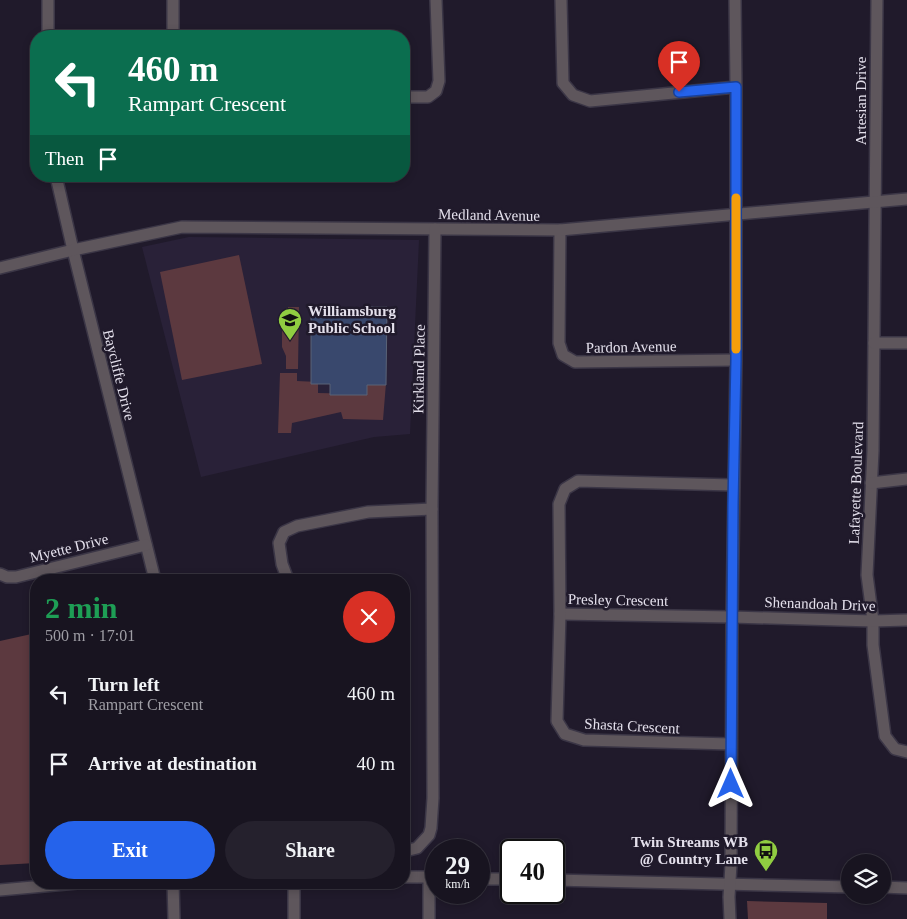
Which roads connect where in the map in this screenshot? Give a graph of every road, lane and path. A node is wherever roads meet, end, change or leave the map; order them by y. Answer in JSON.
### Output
{"nodes":[{"id":1,"x":48,"y":0,"type":"edge"},
{"id":2,"x":173,"y":0,"type":"edge"},
{"id":3,"x":436,"y":0,"type":"edge"},
{"id":4,"x":560,"y":0,"type":"edge"},
{"id":5,"x":735,"y":0,"type":"edge"},
{"id":6,"x":877,"y":0,"type":"edge"},
{"id":7,"x":48,"y":30,"type":"edge"},
{"id":8,"x":173,"y":30,"type":"edge"},
{"id":9,"x":736,"y":87,"type":"junction"},
{"id":10,"x":410,"y":97,"type":"edge"},
{"id":11,"x":57,"y":182,"type":"edge"},
{"id":12,"x":907,"y":199,"type":"edge"},
{"id":13,"x":875,"y":202,"type":"junction"},
{"id":14,"x":736,"y":215,"type":"junction"},
{"id":15,"x":435,"y":229,"type":"junction"},
{"id":16,"x":560,"y":230,"type":"junction"},
{"id":17,"x":72,"y":250,"type":"junction"},
{"id":18,"x":0,"y":268,"type":"edge"},
{"id":19,"x":907,"y":342,"type":"edge"},
{"id":20,"x":874,"y":344,"type":"junction"},
{"id":21,"x":736,"y":360,"type":"junction"},
{"id":22,"x":907,"y":479,"type":"edge"},
{"id":23,"x":871,"y":483,"type":"junction"},
{"id":24,"x":733,"y":485,"type":"junction"},
{"id":25,"x":432,"y":509,"type":"junction"},
{"id":26,"x":146,"y":545,"type":"junction"},
{"id":27,"x":0,"y":574,"type":"edge"},
{"id":28,"x":153,"y":574,"type":"edge"},
{"id":29,"x":286,"y":574,"type":"edge"},
{"id":30,"x":560,"y":614,"type":"junction"},
{"id":31,"x":732,"y":617,"type":"junction"},
{"id":32,"x":907,"y":620,"type":"edge"},
{"id":33,"x":873,"y":621,"type":"junction"},
{"id":34,"x":731,"y":744,"type":"junction"},
{"id":35,"x":907,"y":752,"type":"edge"},
{"id":36,"x":410,"y":850,"type":"edge"},
{"id":37,"x":410,"y":877,"type":"edge"},
{"id":38,"x":425,"y":877,"type":"edge"},
{"id":39,"x":565,"y":880,"type":"edge"},
{"id":40,"x":730,"y":884,"type":"junction"},
{"id":41,"x":30,"y":887,"type":"edge"},
{"id":42,"x":841,"y":887,"type":"edge"},
{"id":43,"x":891,"y":888,"type":"edge"},
{"id":44,"x":907,"y":888,"type":"edge"},
{"id":45,"x":173,"y":889,"type":"edge"},
{"id":46,"x":294,"y":889,"type":"edge"},
{"id":47,"x":0,"y":890,"type":"edge"},
{"id":48,"x":430,"y":904,"type":"edge"},
{"id":49,"x":174,"y":919,"type":"edge"},
{"id":50,"x":294,"y":919,"type":"edge"},
{"id":51,"x":429,"y":919,"type":"edge"},
{"id":52,"x":730,"y":919,"type":"edge"}],
"edges":[{"from":1,"to":7,"type":"street"},
{"from":2,"to":8,"type":"street"},
{"from":3,"to":10,"type":"street"},
{"from":4,"to":9,"type":"street"},
{"from":5,"to":9,"type":"street"},
{"from":6,"to":13,"type":"street","name":"Artesian Drive"},
{"from":9,"to":14,"type":"street"},
{"from":11,"to":17,"type":"street","name":"Baycliffe Drive"},
{"from":12,"to":13,"type":"street","name":"Medland Avenue"},
{"from":13,"to":14,"type":"street","name":"Medland Avenue"},
{"from":13,"to":20,"type":"street","name":"Lafayette Boulevard"},
{"from":14,"to":16,"type":"street","name":"Medland Avenue"},
{"from":14,"to":21,"type":"street"},
{"from":15,"to":16,"type":"street","name":"Medland Avenue"},
{"from":15,"to":17,"type":"street","name":"Medland Avenue"},
{"from":15,"to":25,"type":"street","name":"Kirkland Place"},
{"from":16,"to":21,"type":"street","name":"Pardon Avenue"},
{"from":17,"to":18,"type":"street","name":"Medland Avenue"},
{"from":17,"to":26,"type":"street","name":"Baycliffe Drive"},
{"from":19,"to":20,"type":"street"},
{"from":20,"to":23,"type":"street","name":"Lafayette Boulevard"},
{"from":21,"to":24,"type":"street"},
{"from":22,"to":23,"type":"street"},
{"from":23,"to":33,"type":"street","name":"Lafayette Boulevard"},
{"from":24,"to":30,"type":"street","name":"Presley Crescent"},
{"from":24,"to":31,"type":"street"},
{"from":25,"to":29,"type":"street"},
{"from":25,"to":36,"type":"street","name":"Kirkland Place"},
{"from":26,"to":27,"type":"street","name":"Myette Drive"},
{"from":26,"to":28,"type":"street","name":"Baycliffe Drive"},
{"from":30,"to":31,"type":"street","name":"Presley Crescent"},
{"from":30,"to":34,"type":"street","name":"Shasta Crescent"},
{"from":31,"to":33,"type":"street","name":"Shenandoah Drive"},
{"from":31,"to":34,"type":"street"},
{"from":32,"to":33,"type":"street","name":"Shenandoah Drive"},
{"from":33,"to":35,"type":"street","name":"Lafayette Boulevard"},
{"from":34,"to":40,"type":"street"},
{"from":37,"to":38,"type":"street"},
{"from":39,"to":40,"type":"street"},
{"from":40,"to":42,"type":"street"},
{"from":40,"to":52,"type":"street"},
{"from":41,"to":47,"type":"street"},
{"from":43,"to":44,"type":"street"},
{"from":45,"to":49,"type":"street"},
{"from":46,"to":50,"type":"street"},
{"from":48,"to":51,"type":"street"}]}
